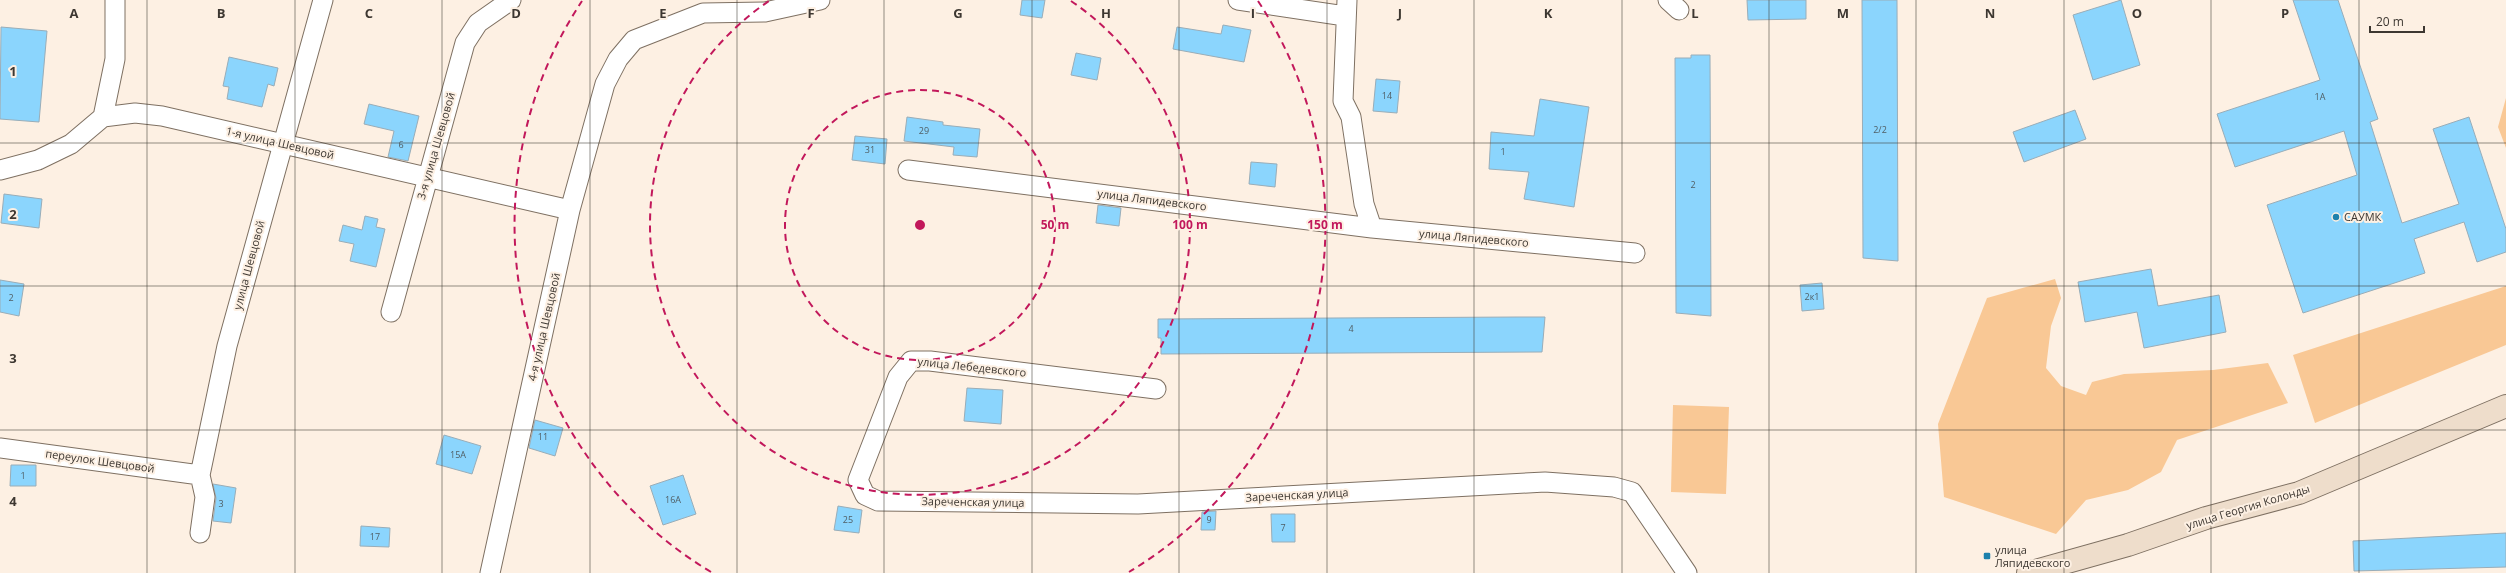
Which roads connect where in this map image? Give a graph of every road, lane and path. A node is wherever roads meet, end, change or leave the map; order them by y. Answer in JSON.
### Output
{"nodes":[{"id":1,"x":115,"y":0,"type":"edge"},
{"id":2,"x":323,"y":0,"type":"edge"},
{"id":3,"x":511,"y":0,"type":"edge"},
{"id":4,"x":820,"y":0,"type":"edge"},
{"id":5,"x":1238,"y":0,"type":"edge"},
{"id":6,"x":1346,"y":8,"type":"edge"},
{"id":7,"x":103,"y":117,"type":"junction"},
{"id":8,"x":282,"y":144,"type":"junction"},
{"id":9,"x":0,"y":170,"type":"edge"},
{"id":10,"x":908,"y":170,"type":"dead end"},
{"id":11,"x":427,"y":178,"type":"junction"},
{"id":12,"x":570,"y":210,"type":"junction"},
{"id":13,"x":1372,"y":228,"type":"junction"},
{"id":14,"x":1635,"y":253,"type":"dead end"},
{"id":15,"x":391,"y":312,"type":"dead end"},
{"id":16,"x":1156,"y":389,"type":"dead end"},
{"id":17,"x":2506,"y":406,"type":"edge"},
{"id":18,"x":0,"y":448,"type":"edge"},
{"id":19,"x":200,"y":475,"type":"junction"},
{"id":20,"x":865,"y":494,"type":"joint"},
{"id":21,"x":200,"y":533,"type":"dead end"},
{"id":22,"x":490,"y":573,"type":"edge"},
{"id":23,"x":1687,"y":573,"type":"edge"},
{"id":24,"x":2028,"y":573,"type":"edge"}],
"edges":[{"from":1,"to":7,"type":"street"},
{"from":2,"to":8,"type":"street","name":"улица Шевцовой"},
{"from":3,"to":11,"type":"street","name":"3-я улица Шевцовой"},
{"from":4,"to":12,"type":"street","name":"4-я улица Шевцовой"},
{"from":5,"to":6,"type":"street"},
{"from":6,"to":13,"type":"street"},
{"from":7,"to":8,"type":"street","name":"1-я улица Шевцовой"},
{"from":7,"to":9,"type":"street"},
{"from":8,"to":11,"type":"street","name":"1-я улица Шевцовой"},
{"from":8,"to":19,"type":"street","name":"улица Шевцовой"},
{"from":10,"to":13,"type":"street","name":"улица Ляпидевского"},
{"from":11,"to":12,"type":"street","name":"1-я улица Шевцовой"},
{"from":11,"to":15,"type":"street","name":"3-я улица Шевцовой"},
{"from":12,"to":22,"type":"street","name":"4-я улица Шевцовой"},
{"from":13,"to":14,"type":"street","name":"улица Ляпидевского"},
{"from":16,"to":20,"type":"street","name":"улица Лебедевского"},
{"from":17,"to":24,"type":"main road","name":"улица Георгия Колонды"},
{"from":18,"to":19,"type":"street","name":"переулок Шевцовой"},
{"from":19,"to":21,"type":"street","name":"улица Шевцовой"},
{"from":20,"to":23,"type":"street","name":"Зареченская улица"}]}
